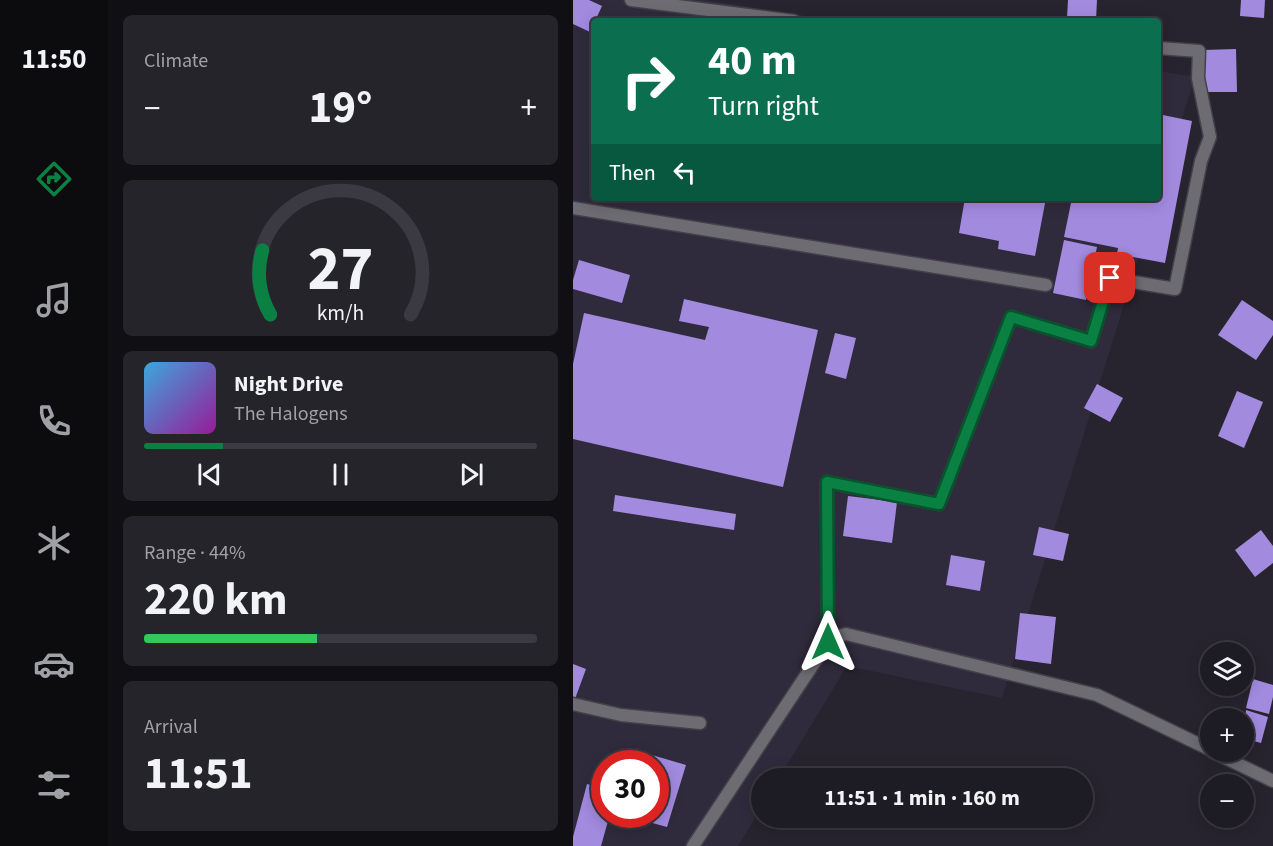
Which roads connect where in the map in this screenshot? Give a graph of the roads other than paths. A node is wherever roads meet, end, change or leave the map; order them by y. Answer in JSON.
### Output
{"nodes":[{"id":1,"x":631,"y":0,"type":"edge"},
{"id":2,"x":770,"y":18,"type":"edge"},
{"id":3,"x":1161,"y":48,"type":"edge"},
{"id":4,"x":573,"y":208,"type":"edge"},
{"id":5,"x":1047,"y":285,"type":"dead end"},
{"id":6,"x":828,"y":642,"type":"junction"},
{"id":7,"x":573,"y":704,"type":"edge"},
{"id":8,"x":700,"y":723,"type":"dead end"},
{"id":9,"x":1200,"y":745,"type":"edge"},
{"id":10,"x":1234,"y":762,"type":"edge"},
{"id":11,"x":1273,"y":781,"type":"edge"},
{"id":12,"x":693,"y":846,"type":"edge"}],
"edges":[{"from":1,"to":2,"type":"street"},
{"from":3,"to":6,"type":"street"},
{"from":4,"to":5,"type":"street"},
{"from":6,"to":9,"type":"street"},
{"from":6,"to":12,"type":"street"},
{"from":7,"to":8,"type":"street"},
{"from":10,"to":11,"type":"street"}]}
